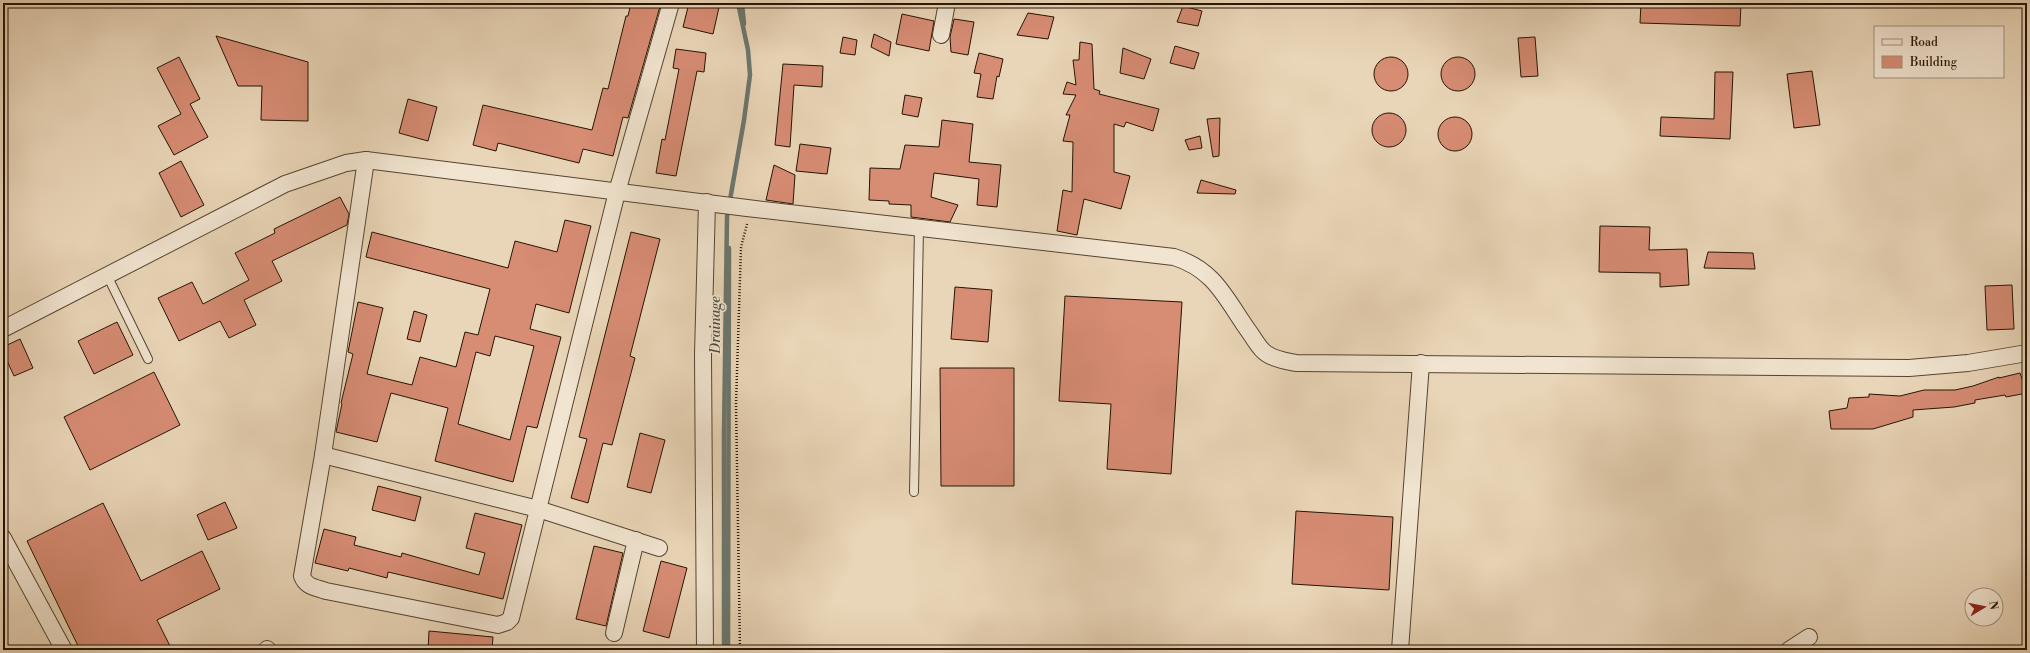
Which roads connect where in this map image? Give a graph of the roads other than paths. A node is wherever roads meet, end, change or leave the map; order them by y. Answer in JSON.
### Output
{"nodes":[{"id":1,"x":671,"y":3,"type":"edge"},
{"id":2,"x":947,"y":3,"type":"edge"},
{"id":3,"x":941,"y":35,"type":"dead end"},
{"id":4,"x":366,"y":160,"type":"junction"},
{"id":5,"x":617,"y":192,"type":"junction"},
{"id":6,"x":714,"y":203,"type":"junction"},
{"id":7,"x":919,"y":228,"type":"junction"},
{"id":8,"x":107,"y":275,"type":"junction"},
{"id":9,"x":3,"y":329,"type":"edge"},
{"id":10,"x":2027,"y":353,"type":"edge"},
{"id":11,"x":148,"y":359,"type":"dead end"},
{"id":12,"x":1421,"y":364,"type":"junction"},
{"id":13,"x":323,"y":455,"type":"junction"},
{"id":14,"x":914,"y":492,"type":"dead end"},
{"id":15,"x":538,"y":509,"type":"junction"},
{"id":16,"x":3,"y":538,"type":"edge"},
{"id":17,"x":636,"y":540,"type":"junction"},
{"id":18,"x":659,"y":548,"type":"dead end"},
{"id":19,"x":614,"y":633,"type":"dead end"},
{"id":20,"x":1809,"y":637,"type":"dead end"},
{"id":21,"x":64,"y":650,"type":"edge"},
{"id":22,"x":705,"y":650,"type":"edge"},
{"id":23,"x":1400,"y":650,"type":"edge"},
{"id":24,"x":1789,"y":650,"type":"edge"}],
"edges":[{"from":1,"to":5,"type":"street"},
{"from":2,"to":3,"type":"street"},
{"from":4,"to":5,"type":"street"},
{"from":4,"to":8,"type":"street"},
{"from":4,"to":13,"type":"street"},
{"from":5,"to":6,"type":"street"},
{"from":5,"to":15,"type":"street"},
{"from":6,"to":7,"type":"street"},
{"from":6,"to":22,"type":"street"},
{"from":7,"to":12,"type":"street"},
{"from":7,"to":14,"type":"lane"},
{"from":8,"to":9,"type":"street"},
{"from":8,"to":11,"type":"lane"},
{"from":10,"to":12,"type":"street"},
{"from":12,"to":23,"type":"street"},
{"from":13,"to":15,"type":"street"},
{"from":13,"to":15,"type":"street"},
{"from":15,"to":17,"type":"street"},
{"from":16,"to":21,"type":"street"},
{"from":17,"to":18,"type":"street"},
{"from":17,"to":19,"type":"street"},
{"from":20,"to":24,"type":"street"}]}
